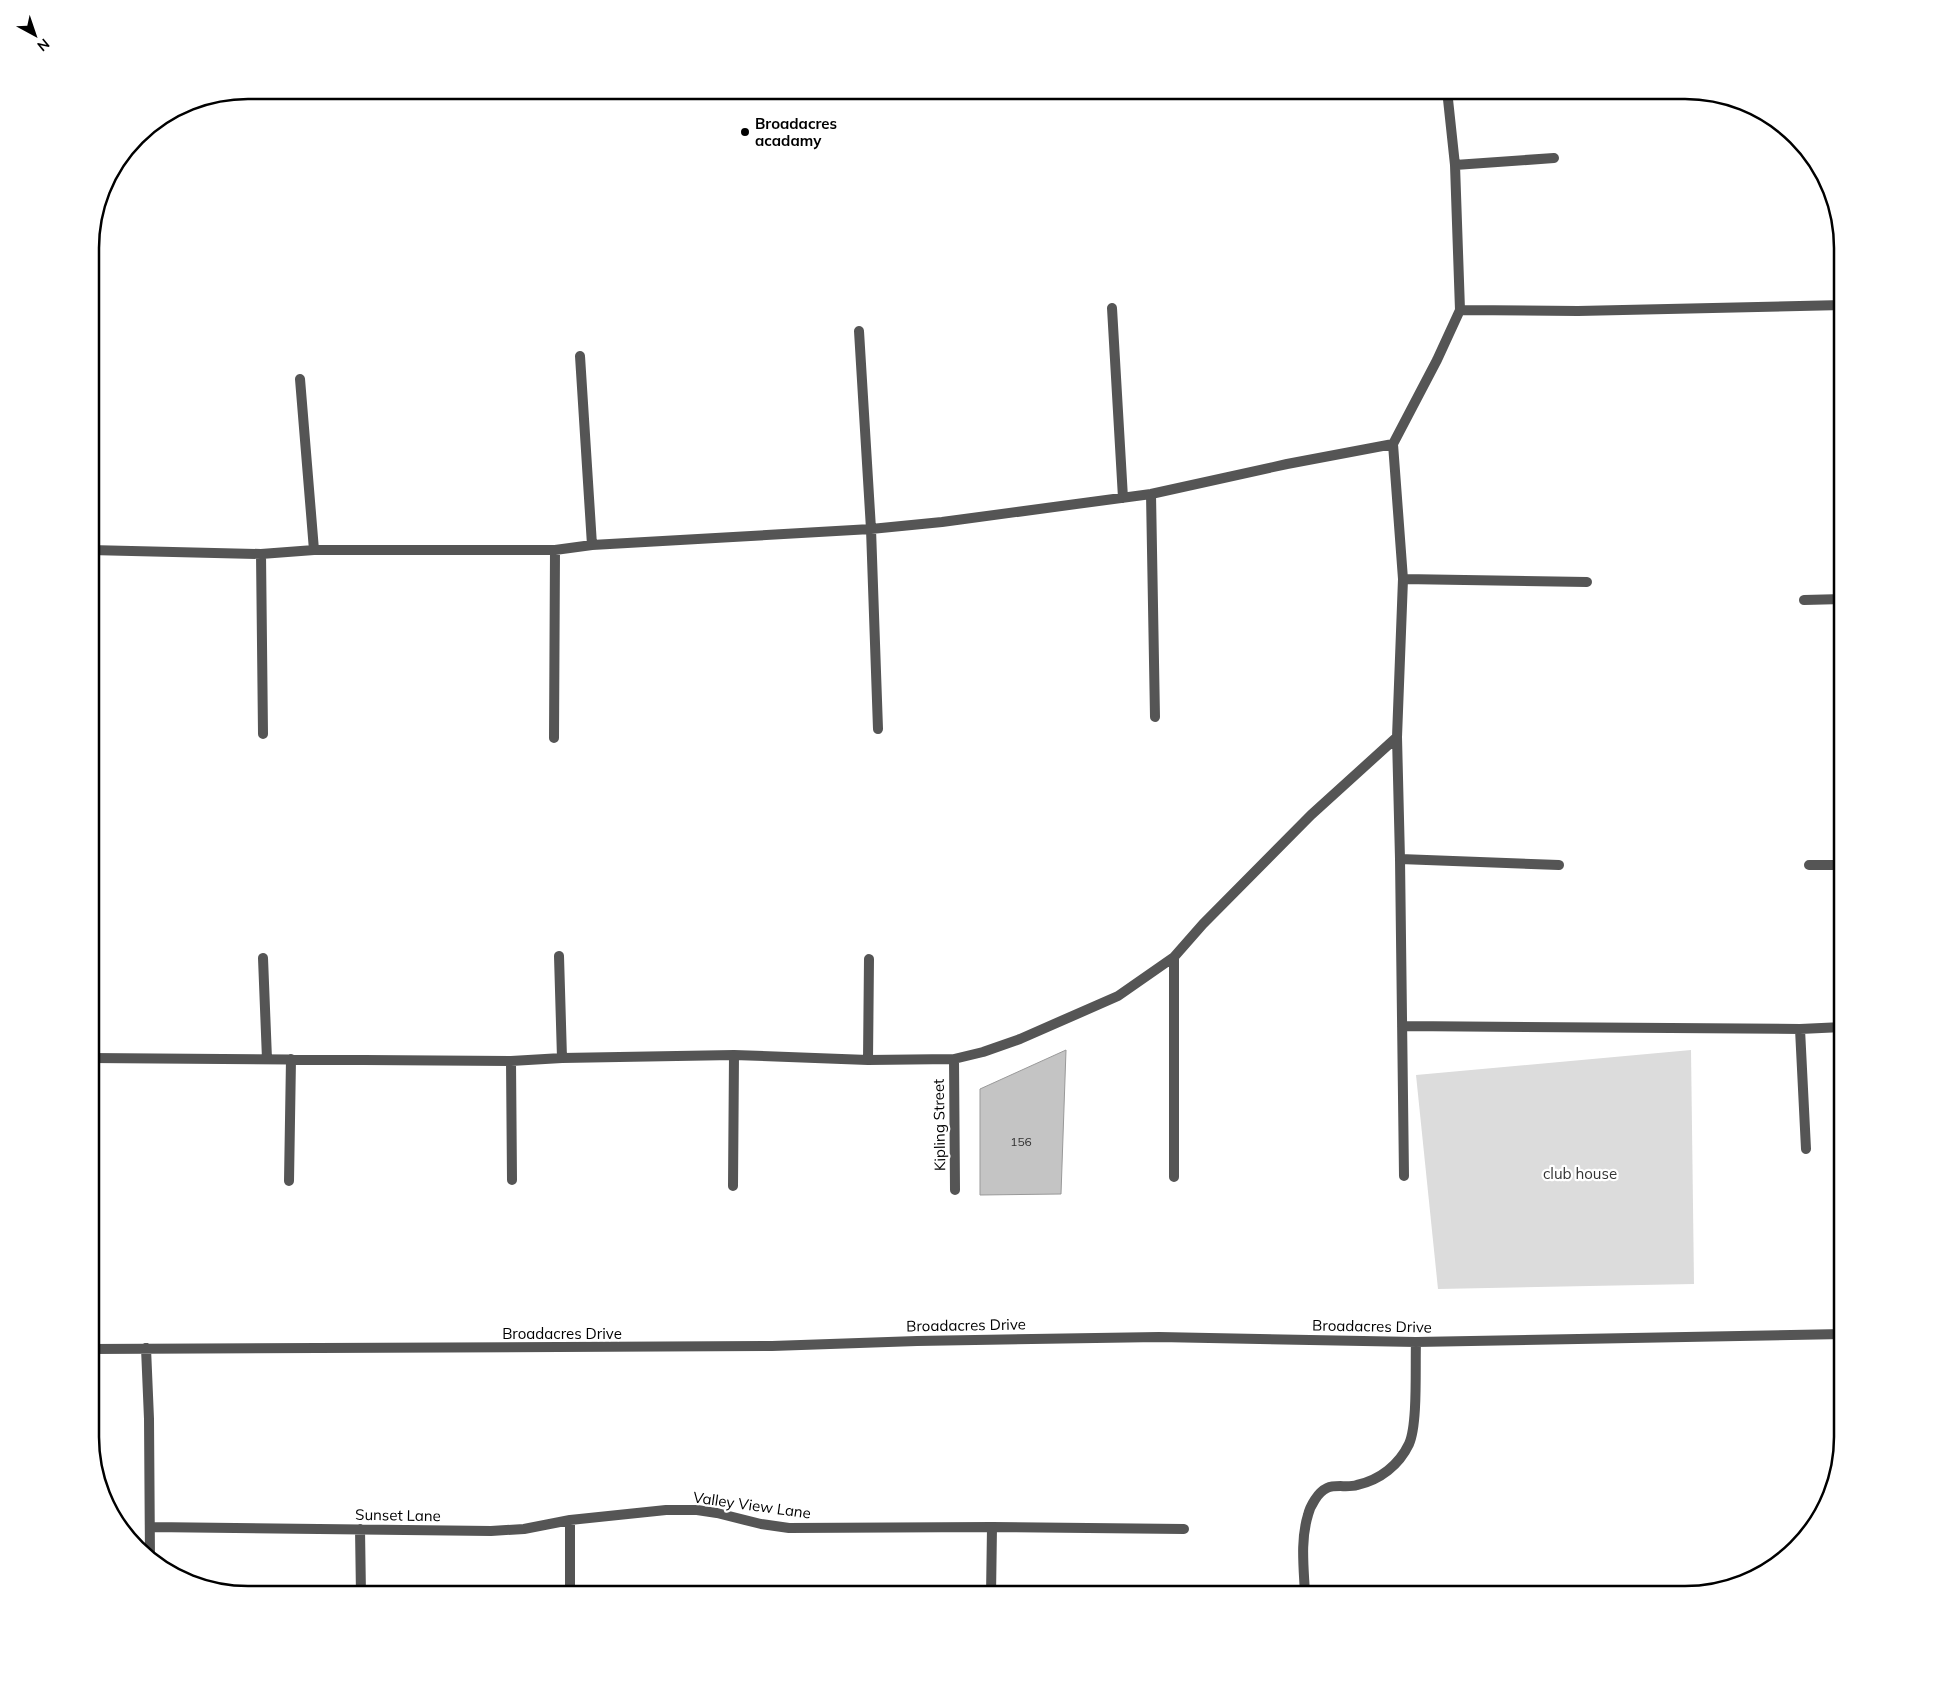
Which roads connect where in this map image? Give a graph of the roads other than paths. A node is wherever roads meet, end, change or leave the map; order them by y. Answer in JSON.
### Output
{"nodes":[{"id":1,"x":1448,"y":99,"type":"edge"},
{"id":2,"x":1554,"y":158,"type":"dead end"},
{"id":3,"x":1455,"y":165,"type":"junction"},
{"id":4,"x":1834,"y":305,"type":"edge"},
{"id":5,"x":1112,"y":308,"type":"dead end"},
{"id":6,"x":1460,"y":310,"type":"junction"},
{"id":7,"x":858,"y":331,"type":"dead end"},
{"id":8,"x":580,"y":356,"type":"dead end"},
{"id":9,"x":300,"y":379,"type":"dead end"},
{"id":10,"x":1393,"y":444,"type":"junction"},
{"id":11,"x":1150,"y":494,"type":"junction"},
{"id":12,"x":1123,"y":498,"type":"junction"},
{"id":13,"x":871,"y":529,"type":"junction"},
{"id":14,"x":592,"y":545,"type":"junction"},
{"id":15,"x":99,"y":550,"type":"edge"},
{"id":16,"x":314,"y":550,"type":"junction"},
{"id":17,"x":554,"y":550,"type":"junction"},
{"id":18,"x":261,"y":554,"type":"junction"},
{"id":19,"x":1403,"y":579,"type":"junction"},
{"id":20,"x":1586,"y":582,"type":"dead end"},
{"id":21,"x":1834,"y":599,"type":"edge"},
{"id":22,"x":1804,"y":600,"type":"dead end"},
{"id":23,"x":1155,"y":717,"type":"dead end"},
{"id":24,"x":878,"y":729,"type":"dead end"},
{"id":25,"x":263,"y":734,"type":"dead end"},
{"id":26,"x":1397,"y":737,"type":"junction"},
{"id":27,"x":554,"y":738,"type":"dead end"},
{"id":28,"x":1400,"y":860,"type":"junction"},
{"id":29,"x":1559,"y":865,"type":"dead end"},
{"id":30,"x":1808,"y":865,"type":"dead end"},
{"id":31,"x":1834,"y":865,"type":"edge"},
{"id":32,"x":559,"y":956,"type":"dead end"},
{"id":33,"x":1174,"y":957,"type":"junction"},
{"id":34,"x":262,"y":958,"type":"dead end"},
{"id":35,"x":869,"y":959,"type":"dead end"},
{"id":36,"x":1402,"y":1026,"type":"junction"},
{"id":37,"x":1834,"y":1027,"type":"edge"},
{"id":38,"x":1800,"y":1029,"type":"junction"},
{"id":39,"x":734,"y":1055,"type":"junction"},
{"id":40,"x":99,"y":1058,"type":"edge"},
{"id":41,"x":562,"y":1058,"type":"junction"},
{"id":42,"x":267,"y":1059,"type":"junction"},
{"id":43,"x":292,"y":1059,"type":"junction"},
{"id":44,"x":868,"y":1060,"type":"junction"},
{"id":45,"x":954,"y":1060,"type":"junction"},
{"id":46,"x":511,"y":1061,"type":"junction"},
{"id":47,"x":1806,"y":1149,"type":"dead end"},
{"id":48,"x":1404,"y":1176,"type":"dead end"},
{"id":49,"x":1174,"y":1177,"type":"dead end"},
{"id":50,"x":512,"y":1180,"type":"dead end"},
{"id":51,"x":290,"y":1181,"type":"dead end"},
{"id":52,"x":733,"y":1186,"type":"dead end"},
{"id":53,"x":955,"y":1190,"type":"dead end"},
{"id":54,"x":1834,"y":1334,"type":"edge"},
{"id":55,"x":1416,"y":1342,"type":"junction"},
{"id":56,"x":99,"y":1348,"type":"edge"},
{"id":57,"x":146,"y":1348,"type":"junction"},
{"id":58,"x":570,"y":1520,"type":"junction"},
{"id":59,"x":150,"y":1527,"type":"junction"},
{"id":60,"x":992,"y":1527,"type":"junction"},
{"id":61,"x":360,"y":1529,"type":"junction"},
{"id":62,"x":1184,"y":1529,"type":"dead end"},
{"id":63,"x":150,"y":1550,"type":"edge"},
{"id":64,"x":360,"y":1586,"type":"edge"},
{"id":65,"x":570,"y":1586,"type":"edge"},
{"id":66,"x":991,"y":1586,"type":"edge"},
{"id":67,"x":1305,"y":1586,"type":"edge"}],
"edges":[{"from":1,"to":3,"type":"street"},
{"from":2,"to":3,"type":"street"},
{"from":3,"to":6,"type":"street"},
{"from":4,"to":6,"type":"street"},
{"from":5,"to":12,"type":"street"},
{"from":6,"to":10,"type":"street"},
{"from":7,"to":13,"type":"street"},
{"from":8,"to":14,"type":"street"},
{"from":9,"to":16,"type":"street"},
{"from":10,"to":11,"type":"street"},
{"from":10,"to":19,"type":"street"},
{"from":11,"to":12,"type":"street"},
{"from":11,"to":23,"type":"street"},
{"from":12,"to":13,"type":"street"},
{"from":13,"to":14,"type":"street"},
{"from":13,"to":24,"type":"street"},
{"from":14,"to":17,"type":"street"},
{"from":15,"to":18,"type":"street"},
{"from":16,"to":17,"type":"street"},
{"from":16,"to":18,"type":"street"},
{"from":17,"to":27,"type":"street"},
{"from":18,"to":25,"type":"street"},
{"from":19,"to":20,"type":"street"},
{"from":19,"to":26,"type":"street"},
{"from":21,"to":22,"type":"street"},
{"from":26,"to":28,"type":"street"},
{"from":26,"to":33,"type":"street"},
{"from":28,"to":29,"type":"street"},
{"from":28,"to":36,"type":"street"},
{"from":30,"to":31,"type":"street"},
{"from":32,"to":41,"type":"street"},
{"from":33,"to":45,"type":"street"},
{"from":33,"to":49,"type":"street"},
{"from":34,"to":42,"type":"street"},
{"from":35,"to":44,"type":"street"},
{"from":36,"to":38,"type":"street"},
{"from":36,"to":48,"type":"street"},
{"from":37,"to":38,"type":"street"},
{"from":38,"to":47,"type":"street"},
{"from":39,"to":41,"type":"street"},
{"from":39,"to":44,"type":"street"},
{"from":39,"to":52,"type":"street"},
{"from":40,"to":42,"type":"street"},
{"from":41,"to":46,"type":"street"},
{"from":42,"to":43,"type":"street"},
{"from":43,"to":46,"type":"street"},
{"from":43,"to":51,"type":"street"},
{"from":44,"to":45,"type":"street"},
{"from":45,"to":53,"type":"street","name":"Kipling Street"},
{"from":46,"to":50,"type":"street"},
{"from":54,"to":55,"type":"street","name":"Broadacres Drive"},
{"from":55,"to":57,"type":"street","name":"Broadacres Drive"},
{"from":55,"to":67,"type":"street"},
{"from":56,"to":57,"type":"street","name":"Broadacres Drive"},
{"from":57,"to":59,"type":"street"},
{"from":58,"to":60,"type":"street","name":"Valley View Lane"},
{"from":58,"to":61,"type":"street","name":"Sunset Lane"},
{"from":58,"to":65,"type":"street"},
{"from":59,"to":61,"type":"street","name":"Sunset Lane"},
{"from":59,"to":63,"type":"street"},
{"from":60,"to":62,"type":"street","name":"Valley View Lane"},
{"from":60,"to":66,"type":"street"},
{"from":61,"to":64,"type":"street"}]}
